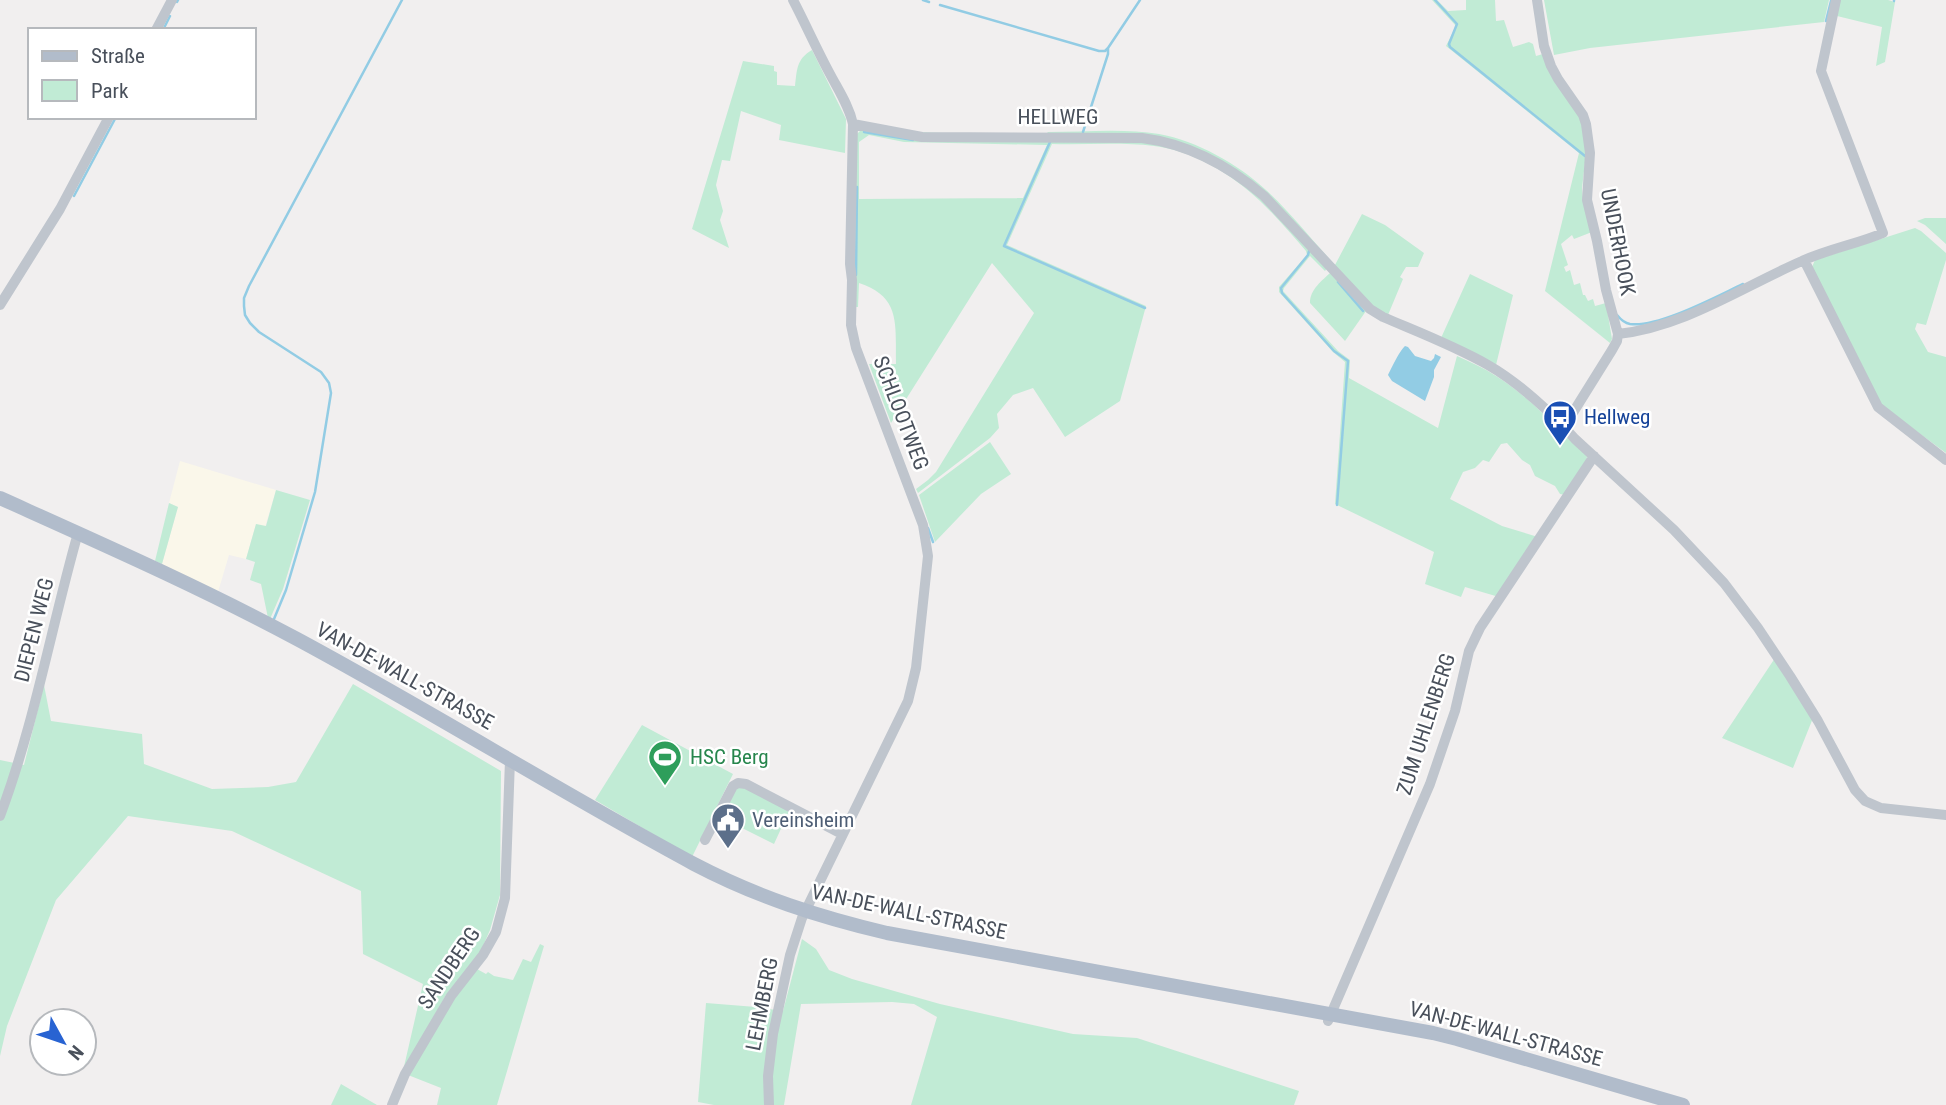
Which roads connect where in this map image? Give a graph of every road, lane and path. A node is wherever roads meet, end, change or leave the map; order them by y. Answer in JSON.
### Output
{"nodes":[{"id":1,"x":172,"y":0,"type":"edge"},
{"id":2,"x":793,"y":0,"type":"edge"},
{"id":3,"x":1536,"y":0,"type":"edge"},
{"id":4,"x":1836,"y":0,"type":"edge"},
{"id":5,"x":157,"y":28,"type":"edge"},
{"id":6,"x":108,"y":119,"type":"edge"},
{"id":7,"x":853,"y":124,"type":"junction"},
{"id":8,"x":1804,"y":260,"type":"junction"},
{"id":9,"x":0,"y":306,"type":"edge"},
{"id":10,"x":1618,"y":334,"type":"junction"},
{"id":11,"x":1564,"y":427,"type":"junction"},
{"id":12,"x":1594,"y":456,"type":"junction"},
{"id":13,"x":1946,"y":460,"type":"edge"},
{"id":14,"x":0,"y":498,"type":"edge"},
{"id":15,"x":78,"y":533,"type":"junction"},
{"id":16,"x":510,"y":760,"type":"junction"},
{"id":17,"x":1946,"y":815,"type":"edge"},
{"id":18,"x":0,"y":816,"type":"edge"},
{"id":19,"x":842,"y":834,"type":"junction"},
{"id":20,"x":705,"y":841,"type":"dead end"},
{"id":21,"x":804,"y":912,"type":"junction"},
{"id":22,"x":1329,"y":1018,"type":"junction"},
{"id":23,"x":392,"y":1105,"type":"edge"},
{"id":24,"x":769,"y":1105,"type":"edge"},
{"id":25,"x":1683,"y":1105,"type":"edge"}],
"edges":[{"from":1,"to":5,"type":"street"},
{"from":2,"to":7,"type":"street","name":"SCHLOOTWEG"},
{"from":3,"to":10,"type":"street","name":"UNDERHOOK"},
{"from":4,"to":8,"type":"street"},
{"from":6,"to":9,"type":"street"},
{"from":7,"to":11,"type":"street","name":"HELLWEG"},
{"from":7,"to":19,"type":"street","name":"SCHLOOTWEG"},
{"from":8,"to":10,"type":"street"},
{"from":8,"to":13,"type":"street"},
{"from":10,"to":11,"type":"street"},
{"from":11,"to":12,"type":"street","name":"HELLWEG"},
{"from":12,"to":17,"type":"street","name":"HELLWEG"},
{"from":12,"to":22,"type":"street","name":"ZUM UHLENBERG"},
{"from":14,"to":15,"type":"main road","name":"VAN-DE-WALL-STRASSE"},
{"from":15,"to":16,"type":"main road","name":"VAN-DE-WALL-STRASSE"},
{"from":15,"to":18,"type":"street","name":"DIEPEN WEG"},
{"from":16,"to":21,"type":"main road","name":"VAN-DE-WALL-STRASSE"},
{"from":16,"to":23,"type":"street","name":"SANDBERG"},
{"from":19,"to":20,"type":"street"},
{"from":19,"to":21,"type":"street","name":"SCHLOOTWEG"},
{"from":21,"to":22,"type":"main road","name":"VAN-DE-WALL-STRASSE"},
{"from":21,"to":24,"type":"street","name":"LEHMBERG"},
{"from":22,"to":25,"type":"main road","name":"VAN-DE-WALL-STRASSE"}]}
